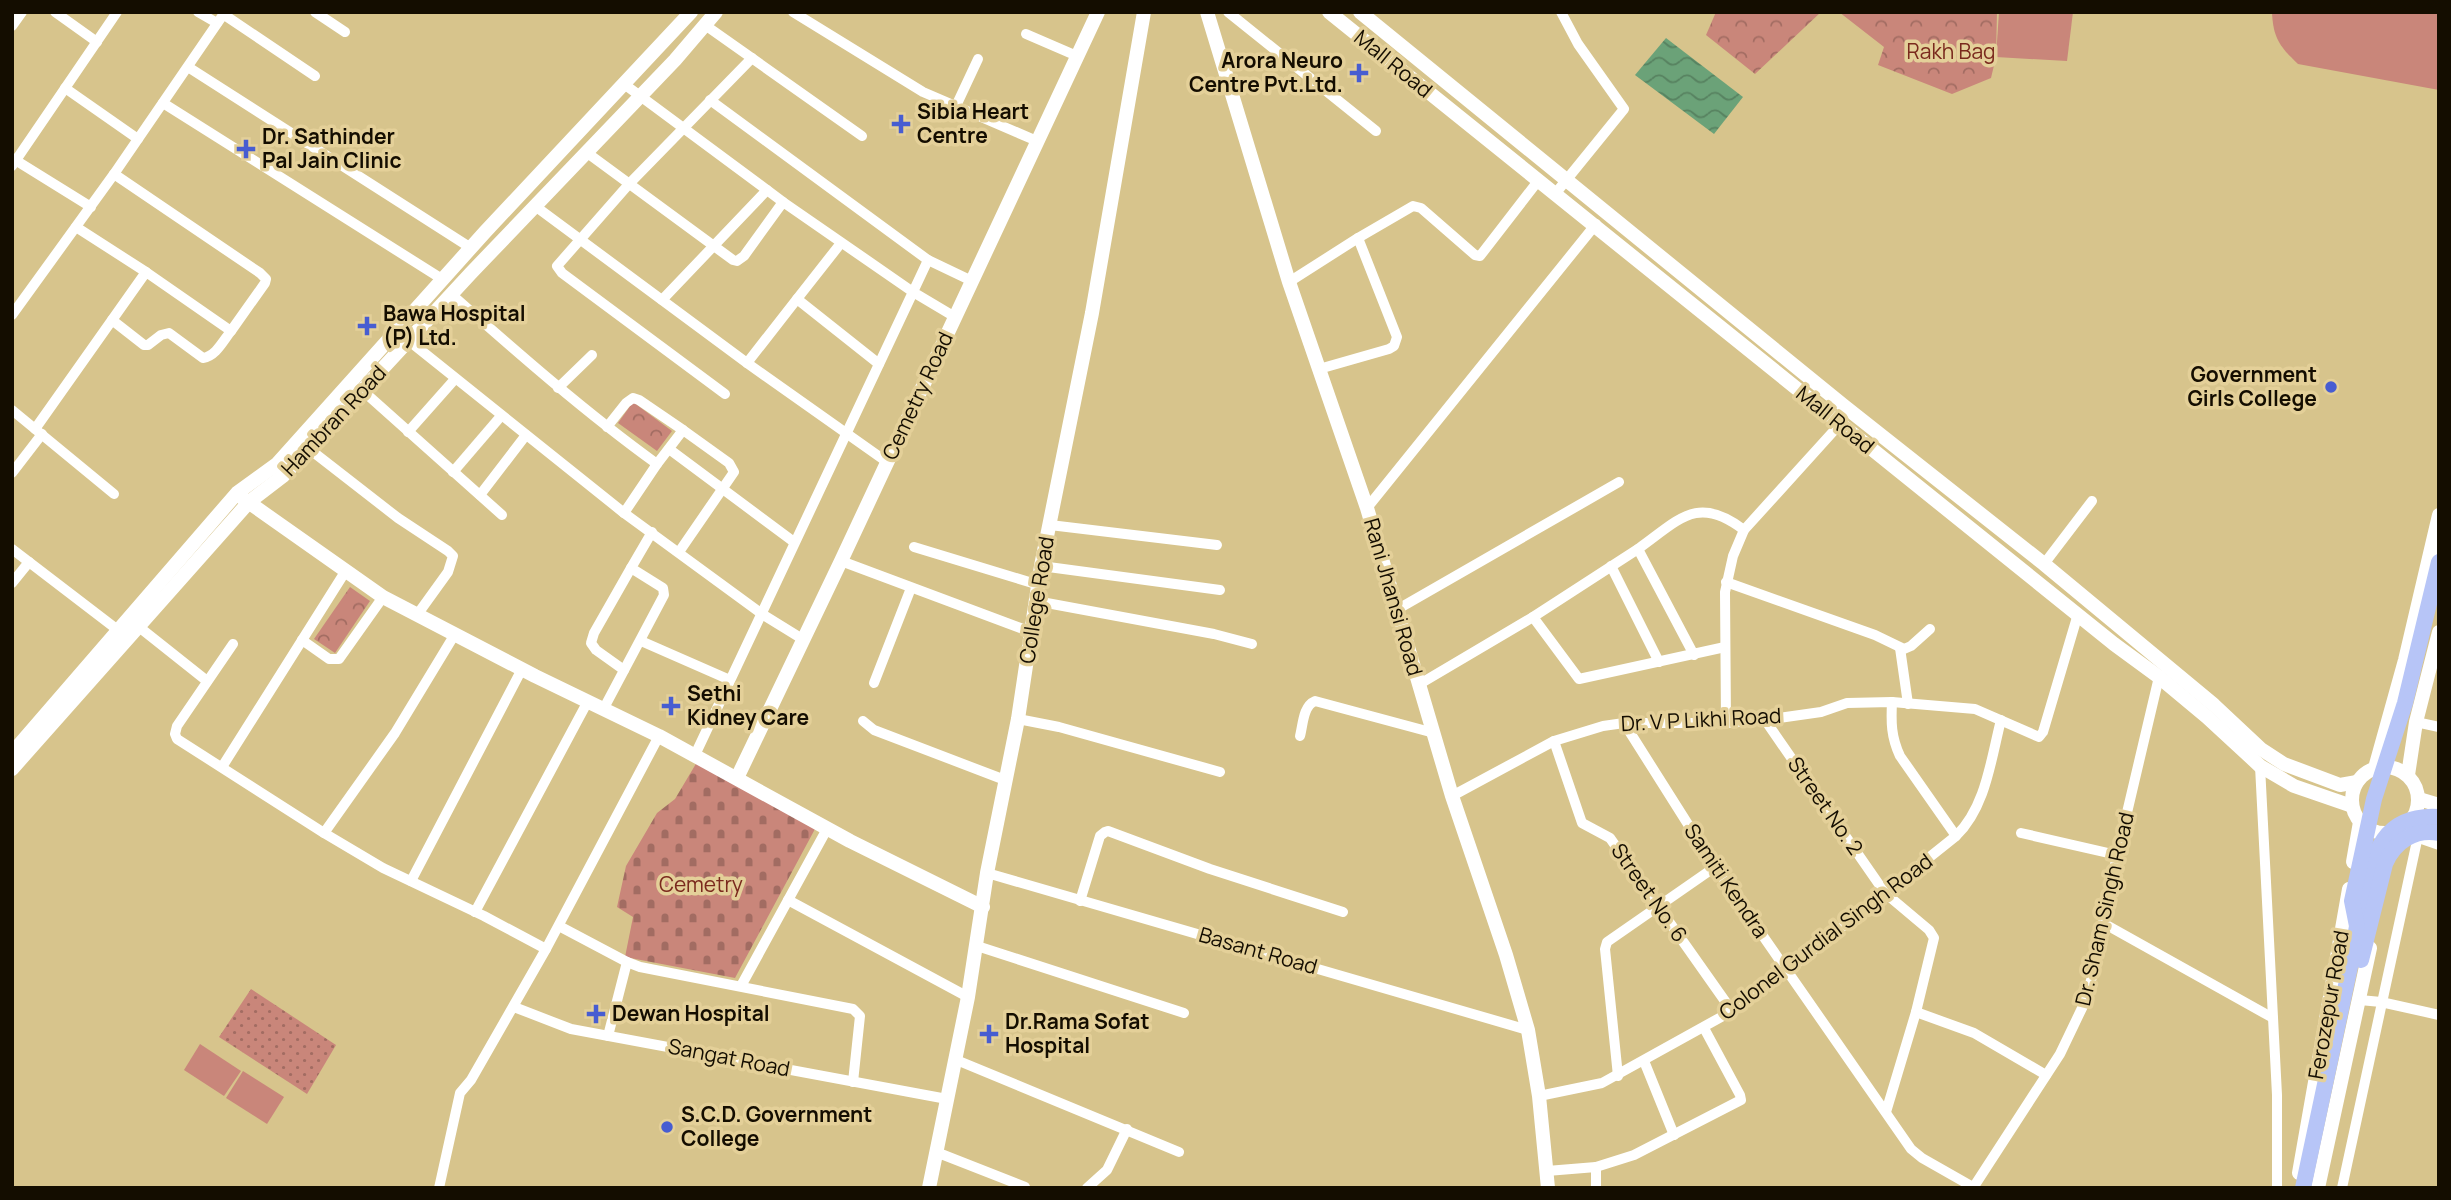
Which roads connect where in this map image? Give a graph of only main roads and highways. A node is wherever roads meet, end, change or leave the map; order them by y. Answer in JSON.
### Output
{"nodes":[{"id":1,"x":691,"y":12,"type":"edge"},
{"id":2,"x":716,"y":12,"type":"edge"},
{"id":3,"x":1098,"y":12,"type":"edge"},
{"id":4,"x":1144,"y":12,"type":"edge"},
{"id":5,"x":1207,"y":12,"type":"edge"},
{"id":6,"x":1329,"y":12,"type":"edge"},
{"id":7,"x":1360,"y":12,"type":"edge"},
{"id":8,"x":243,"y":498,"type":"junction"},
{"id":9,"x":2439,"y":515,"type":"edge"},
{"id":10,"x":2439,"y":562,"type":"edge"},
{"id":11,"x":2439,"y":632,"type":"edge"},
{"id":12,"x":123,"y":634,"type":"junction"},
{"id":13,"x":2435,"y":668,"type":"edge"},
{"id":14,"x":2398,"y":710,"type":"junction"},
{"id":15,"x":2417,"y":718,"type":"junction"},
{"id":16,"x":12,"y":753,"type":"edge"},
{"id":17,"x":2375,"y":768,"type":"junction"},
{"id":18,"x":12,"y":769,"type":"edge"},
{"id":19,"x":2407,"y":775,"type":"junction"},
{"id":20,"x":737,"y":779,"type":"junction"},
{"id":21,"x":2357,"y":782,"type":"junction"},
{"id":22,"x":2418,"y":799,"type":"junction"},
{"id":23,"x":2439,"y":805,"type":"edge"},
{"id":24,"x":2352,"y":806,"type":"junction"},
{"id":25,"x":2439,"y":817,"type":"edge"},
{"id":26,"x":2360,"y":822,"type":"junction"},
{"id":27,"x":2402,"y":826,"type":"junction"},
{"id":28,"x":2426,"y":834,"type":"edge"},
{"id":29,"x":2439,"y":843,"type":"edge"},
{"id":30,"x":983,"y":906,"type":"junction"},
{"id":31,"x":2357,"y":926,"type":"junction"},
{"id":32,"x":2330,"y":1073,"type":"junction"},
{"id":33,"x":929,"y":1188,"type":"edge"},
{"id":34,"x":1549,"y":1188,"type":"edge"},
{"id":35,"x":2295,"y":1188,"type":"edge"},
{"id":36,"x":2303,"y":1188,"type":"edge"},
{"id":37,"x":2311,"y":1188,"type":"edge"},
{"id":38,"x":2318,"y":1188,"type":"edge"}],
"edges":[{"from":1,"to":8,"type":"main road","name":"Hambran Road"},
{"from":2,"to":8,"type":"main road","name":"Hambran Road"},
{"from":3,"to":20,"type":"main road","name":"Cemetry Road"},
{"from":4,"to":30,"type":"main road","name":"College Road"},
{"from":5,"to":34,"type":"main road","name":"Rani Jhansi Road"},
{"from":6,"to":24,"type":"main road","name":"Mall Road"},
{"from":7,"to":21,"type":"main road","name":"Mall Road"},
{"from":8,"to":12,"type":"main road","name":"Hambran Road"},
{"from":8,"to":20,"type":"main road"},
{"from":9,"to":14,"type":"main road"},
{"from":10,"to":14,"type":"main road"},
{"from":11,"to":13,"type":"main road"},
{"from":12,"to":16,"type":"main road","name":"Hambran Road"},
{"from":12,"to":18,"type":"main road","name":"Hambran Road"},
{"from":13,"to":15,"type":"main road"},
{"from":14,"to":15,"type":"main road"},
{"from":14,"to":17,"type":"main road"},
{"from":14,"to":31,"type":"main road"},
{"from":15,"to":19,"type":"main road"},
{"from":17,"to":19,"type":"main road"},
{"from":17,"to":21,"type":"main road"},
{"from":19,"to":22,"type":"main road"},
{"from":20,"to":30,"type":"main road"},
{"from":21,"to":24,"type":"main road"},
{"from":22,"to":23,"type":"main road"},
{"from":22,"to":27,"type":"main road","name":"Ferozepur Road"},
{"from":24,"to":26,"type":"main road"},
{"from":25,"to":27,"type":"main road"},
{"from":26,"to":27,"type":"main road"},
{"from":26,"to":32,"type":"main road","name":"Ferozepur Road"},
{"from":27,"to":28,"type":"main road"},
{"from":27,"to":31,"type":"main road"},
{"from":27,"to":32,"type":"main road","name":"Ferozepur Road"},
{"from":28,"to":29,"type":"main road"},
{"from":28,"to":32,"type":"main road"},
{"from":30,"to":33,"type":"main road","name":"College Road"},
{"from":31,"to":32,"type":"main road"},
{"from":32,"to":35,"type":"main road","name":"Ferozepur Road"},
{"from":32,"to":36,"type":"main road"},
{"from":32,"to":37,"type":"main road"},
{"from":32,"to":38,"type":"main road","name":"Ferozepur Road"}]}
